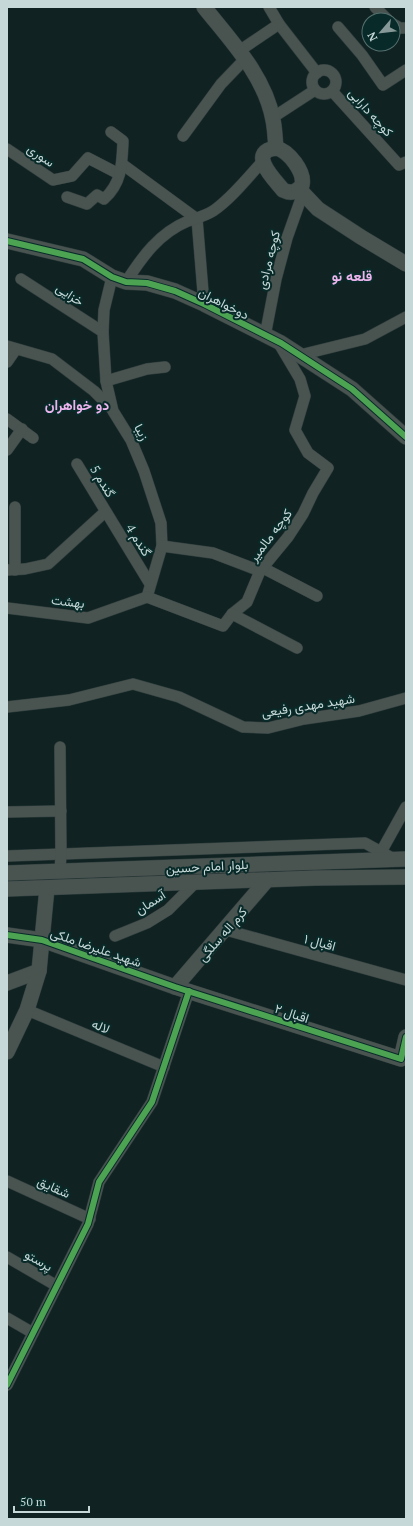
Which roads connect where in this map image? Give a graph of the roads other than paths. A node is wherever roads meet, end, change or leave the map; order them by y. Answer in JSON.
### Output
{"nodes":[{"id":1,"x":204,"y":7,"type":"edge"},
{"id":2,"x":269,"y":7,"type":"edge"},
{"id":3,"x":279,"y":24,"type":"junction"},
{"id":4,"x":338,"y":27,"type":"dead end"},
{"id":5,"x":242,"y":55,"type":"junction"},
{"id":6,"x":406,"y":70,"type":"edge"},
{"id":7,"x":317,"y":73,"type":"junction"},
{"id":8,"x":316,"y":90,"type":"junction"},
{"id":9,"x":332,"y":91,"type":"junction"},
{"id":10,"x":272,"y":118,"type":"junction"},
{"id":11,"x":111,"y":132,"type":"dead end"},
{"id":12,"x":183,"y":136,"type":"dead end"},
{"id":13,"x":276,"y":148,"type":"junction"},
{"id":14,"x":7,"y":149,"type":"edge"},
{"id":15,"x":263,"y":161,"type":"junction"},
{"id":16,"x":406,"y":162,"type":"edge"},
{"id":17,"x":121,"y":169,"type":"junction"},
{"id":18,"x":301,"y":191,"type":"junction"},
{"id":19,"x":67,"y":197,"type":"dead end"},
{"id":20,"x":197,"y":219,"type":"junction"},
{"id":21,"x":7,"y":241,"type":"edge"},
{"id":22,"x":406,"y":264,"type":"edge"},
{"id":23,"x":21,"y":279,"type":"dead end"},
{"id":24,"x":119,"y":280,"type":"junction"},
{"id":25,"x":204,"y":304,"type":"junction"},
{"id":26,"x":406,"y":317,"type":"edge"},
{"id":27,"x":103,"y":332,"type":"junction"},
{"id":28,"x":271,"y":339,"type":"junction"},
{"id":29,"x":12,"y":347,"type":"edge"},
{"id":30,"x":300,"y":355,"type":"junction"},
{"id":31,"x":7,"y":362,"type":"edge"},
{"id":32,"x":165,"y":367,"type":"dead end"},
{"id":33,"x":106,"y":381,"type":"junction"},
{"id":34,"x":113,"y":411,"type":"junction"},
{"id":35,"x":7,"y":419,"type":"edge"},
{"id":36,"x":22,"y":428,"type":"junction"},
{"id":37,"x":406,"y":437,"type":"edge"},
{"id":38,"x":33,"y":438,"type":"dead end"},
{"id":39,"x":7,"y":450,"type":"edge"},
{"id":40,"x":77,"y":464,"type":"dead end"},
{"id":41,"x":16,"y":507,"type":"dead end"},
{"id":42,"x":105,"y":512,"type":"junction"},
{"id":43,"x":162,"y":546,"type":"junction"},
{"id":44,"x":262,"y":569,"type":"junction"},
{"id":45,"x":11,"y":570,"type":"edge"},
{"id":46,"x":150,"y":584,"type":"junction"},
{"id":47,"x":317,"y":596,"type":"dead end"},
{"id":48,"x":147,"y":597,"type":"junction"},
{"id":49,"x":7,"y":608,"type":"edge"},
{"id":50,"x":232,"y":614,"type":"junction"},
{"id":51,"x":297,"y":648,"type":"dead end"},
{"id":52,"x":406,"y":698,"type":"edge"},
{"id":53,"x":7,"y":707,"type":"edge"},
{"id":54,"x":60,"y":747,"type":"dead end"},
{"id":55,"x":406,"y":807,"type":"edge"},
{"id":56,"x":61,"y":811,"type":"junction"},
{"id":57,"x":7,"y":812,"type":"edge"},
{"id":58,"x":61,"y":854,"type":"junction"},
{"id":59,"x":7,"y":856,"type":"edge"},
{"id":60,"x":394,"y":857,"type":"edge"},
{"id":61,"x":60,"y":872,"type":"junction"},
{"id":62,"x":7,"y":873,"type":"edge"},
{"id":63,"x":406,"y":877,"type":"edge"},
{"id":64,"x":267,"y":880,"type":"junction"},
{"id":65,"x":196,"y":882,"type":"junction"},
{"id":66,"x":47,"y":888,"type":"junction"},
{"id":67,"x":7,"y":889,"type":"edge"},
{"id":68,"x":226,"y":930,"type":"junction"},
{"id":69,"x":7,"y":935,"type":"edge"},
{"id":70,"x":115,"y":936,"type":"dead end"},
{"id":71,"x":41,"y":940,"type":"junction"},
{"id":72,"x":38,"y":971,"type":"junction"},
{"id":73,"x":406,"y":980,"type":"edge"},
{"id":74,"x":7,"y":984,"type":"edge"},
{"id":75,"x":182,"y":989,"type":"junction"},
{"id":76,"x":27,"y":1010,"type":"junction"},
{"id":77,"x":406,"y":1037,"type":"edge"},
{"id":78,"x":7,"y":1052,"type":"edge"},
{"id":79,"x":164,"y":1067,"type":"junction"},
{"id":80,"x":7,"y":1181,"type":"edge"},
{"id":81,"x":90,"y":1219,"type":"junction"},
{"id":82,"x":7,"y":1257,"type":"edge"},
{"id":83,"x":57,"y":1286,"type":"junction"},
{"id":84,"x":7,"y":1318,"type":"edge"},
{"id":85,"x":33,"y":1333,"type":"junction"},
{"id":86,"x":10,"y":1370,"type":"edge"},
{"id":87,"x":7,"y":1385,"type":"edge"}],
"edges":[{"from":1,"to":5,"type":"street"},
{"from":2,"to":3,"type":"street"},
{"from":3,"to":5,"type":"street"},
{"from":3,"to":7,"type":"street"},
{"from":4,"to":6,"type":"street"},
{"from":5,"to":10,"type":"street"},
{"from":5,"to":12,"type":"street"},
{"from":7,"to":8,"type":"street"},
{"from":7,"to":9,"type":"street"},
{"from":8,"to":9,"type":"street"},
{"from":8,"to":10,"type":"street"},
{"from":9,"to":16,"type":"street","name":"کوچه دارابی"},
{"from":10,"to":13,"type":"street"},
{"from":11,"to":17,"type":"street"},
{"from":13,"to":15,"type":"street"},
{"from":13,"to":18,"type":"street"},
{"from":14,"to":17,"type":"street","name":"سوری"},
{"from":15,"to":18,"type":"street"},
{"from":15,"to":20,"type":"street","name":"زیبا"},
{"from":17,"to":19,"type":"street"},
{"from":17,"to":20,"type":"street"},
{"from":18,"to":22,"type":"street"},
{"from":18,"to":28,"type":"street","name":"کوچه مرادی"},
{"from":20,"to":24,"type":"street","name":"زیبا"},
{"from":20,"to":25,"type":"street"},
{"from":21,"to":24,"type":"street","name":"دوخواهران"},
{"from":23,"to":27,"type":"street","name":"خزایی"},
{"from":24,"to":25,"type":"street","name":"دوخواهران"},
{"from":24,"to":27,"type":"street","name":"زیبا"},
{"from":25,"to":28,"type":"street","name":"دوخواهران"},
{"from":26,"to":30,"type":"street"},
{"from":27,"to":33,"type":"street","name":"زیبا"},
{"from":28,"to":30,"type":"street","name":"دوخواهران"},
{"from":28,"to":44,"type":"street","name":"کوچه مالمیر"},
{"from":29,"to":31,"type":"street"},
{"from":29,"to":34,"type":"street"},
{"from":30,"to":37,"type":"street","name":"دوخواهران"},
{"from":32,"to":33,"type":"street"},
{"from":33,"to":34,"type":"street","name":"زیبا"},
{"from":34,"to":43,"type":"street","name":"زیبا"},
{"from":35,"to":36,"type":"street"},
{"from":36,"to":38,"type":"street"},
{"from":36,"to":39,"type":"street"},
{"from":40,"to":42,"type":"street","name":"گندم 5"},
{"from":41,"to":45,"type":"street"},
{"from":42,"to":45,"type":"street"},
{"from":42,"to":46,"type":"street","name":"گندم 4"},
{"from":43,"to":44,"type":"street"},
{"from":43,"to":46,"type":"street","name":"زیبا"},
{"from":44,"to":47,"type":"street"},
{"from":44,"to":50,"type":"street","name":"کوچه مالمیر"},
{"from":46,"to":48,"type":"street","name":"زیبا"},
{"from":48,"to":49,"type":"street","name":"بهشت"},
{"from":48,"to":50,"type":"street","name":"کوچه مالمیر"},
{"from":50,"to":51,"type":"street"},
{"from":52,"to":53,"type":"street","name":"شهید مهدی رفیعی"},
{"from":54,"to":56,"type":"street"},
{"from":55,"to":60,"type":"street"},
{"from":56,"to":57,"type":"street"},
{"from":56,"to":58,"type":"street"},
{"from":58,"to":59,"type":"street"},
{"from":58,"to":60,"type":"street"},
{"from":58,"to":61,"type":"street"},
{"from":60,"to":61,"type":"street","name":"بلوار امام حسین"},
{"from":61,"to":62,"type":"street","name":"بلوار امام حسین"},
{"from":63,"to":64,"type":"street","name":"بلوار امام حسین"},
{"from":64,"to":65,"type":"street","name":"بلوار امام حسین"},
{"from":64,"to":68,"type":"street","name":"کرم اله سلگی"},
{"from":65,"to":66,"type":"street","name":"بلوار امام حسین"},
{"from":65,"to":70,"type":"street","name":"آسمان"},
{"from":66,"to":67,"type":"street","name":"بلوار امام حسین"},
{"from":66,"to":71,"type":"street"},
{"from":68,"to":73,"type":"street","name":"اقبال ۱"},
{"from":68,"to":75,"type":"street","name":"کرم اله سلگی"},
{"from":69,"to":71,"type":"street","name":"شهید علیرضا ملکی"},
{"from":71,"to":72,"type":"street"},
{"from":71,"to":75,"type":"street","name":"شهید علیرضا ملکی"},
{"from":72,"to":74,"type":"street"},
{"from":72,"to":76,"type":"street"},
{"from":75,"to":77,"type":"street","name":"اقبال ۲"},
{"from":75,"to":79,"type":"street"},
{"from":76,"to":78,"type":"street"},
{"from":76,"to":79,"type":"street","name":"لاله"},
{"from":79,"to":81,"type":"street"},
{"from":80,"to":81,"type":"street","name":"شقایق"},
{"from":81,"to":83,"type":"street"},
{"from":82,"to":83,"type":"street","name":"پرستو"},
{"from":83,"to":85,"type":"street"},
{"from":84,"to":85,"type":"street"},
{"from":85,"to":86,"type":"street"},
{"from":86,"to":87,"type":"street"}]}
